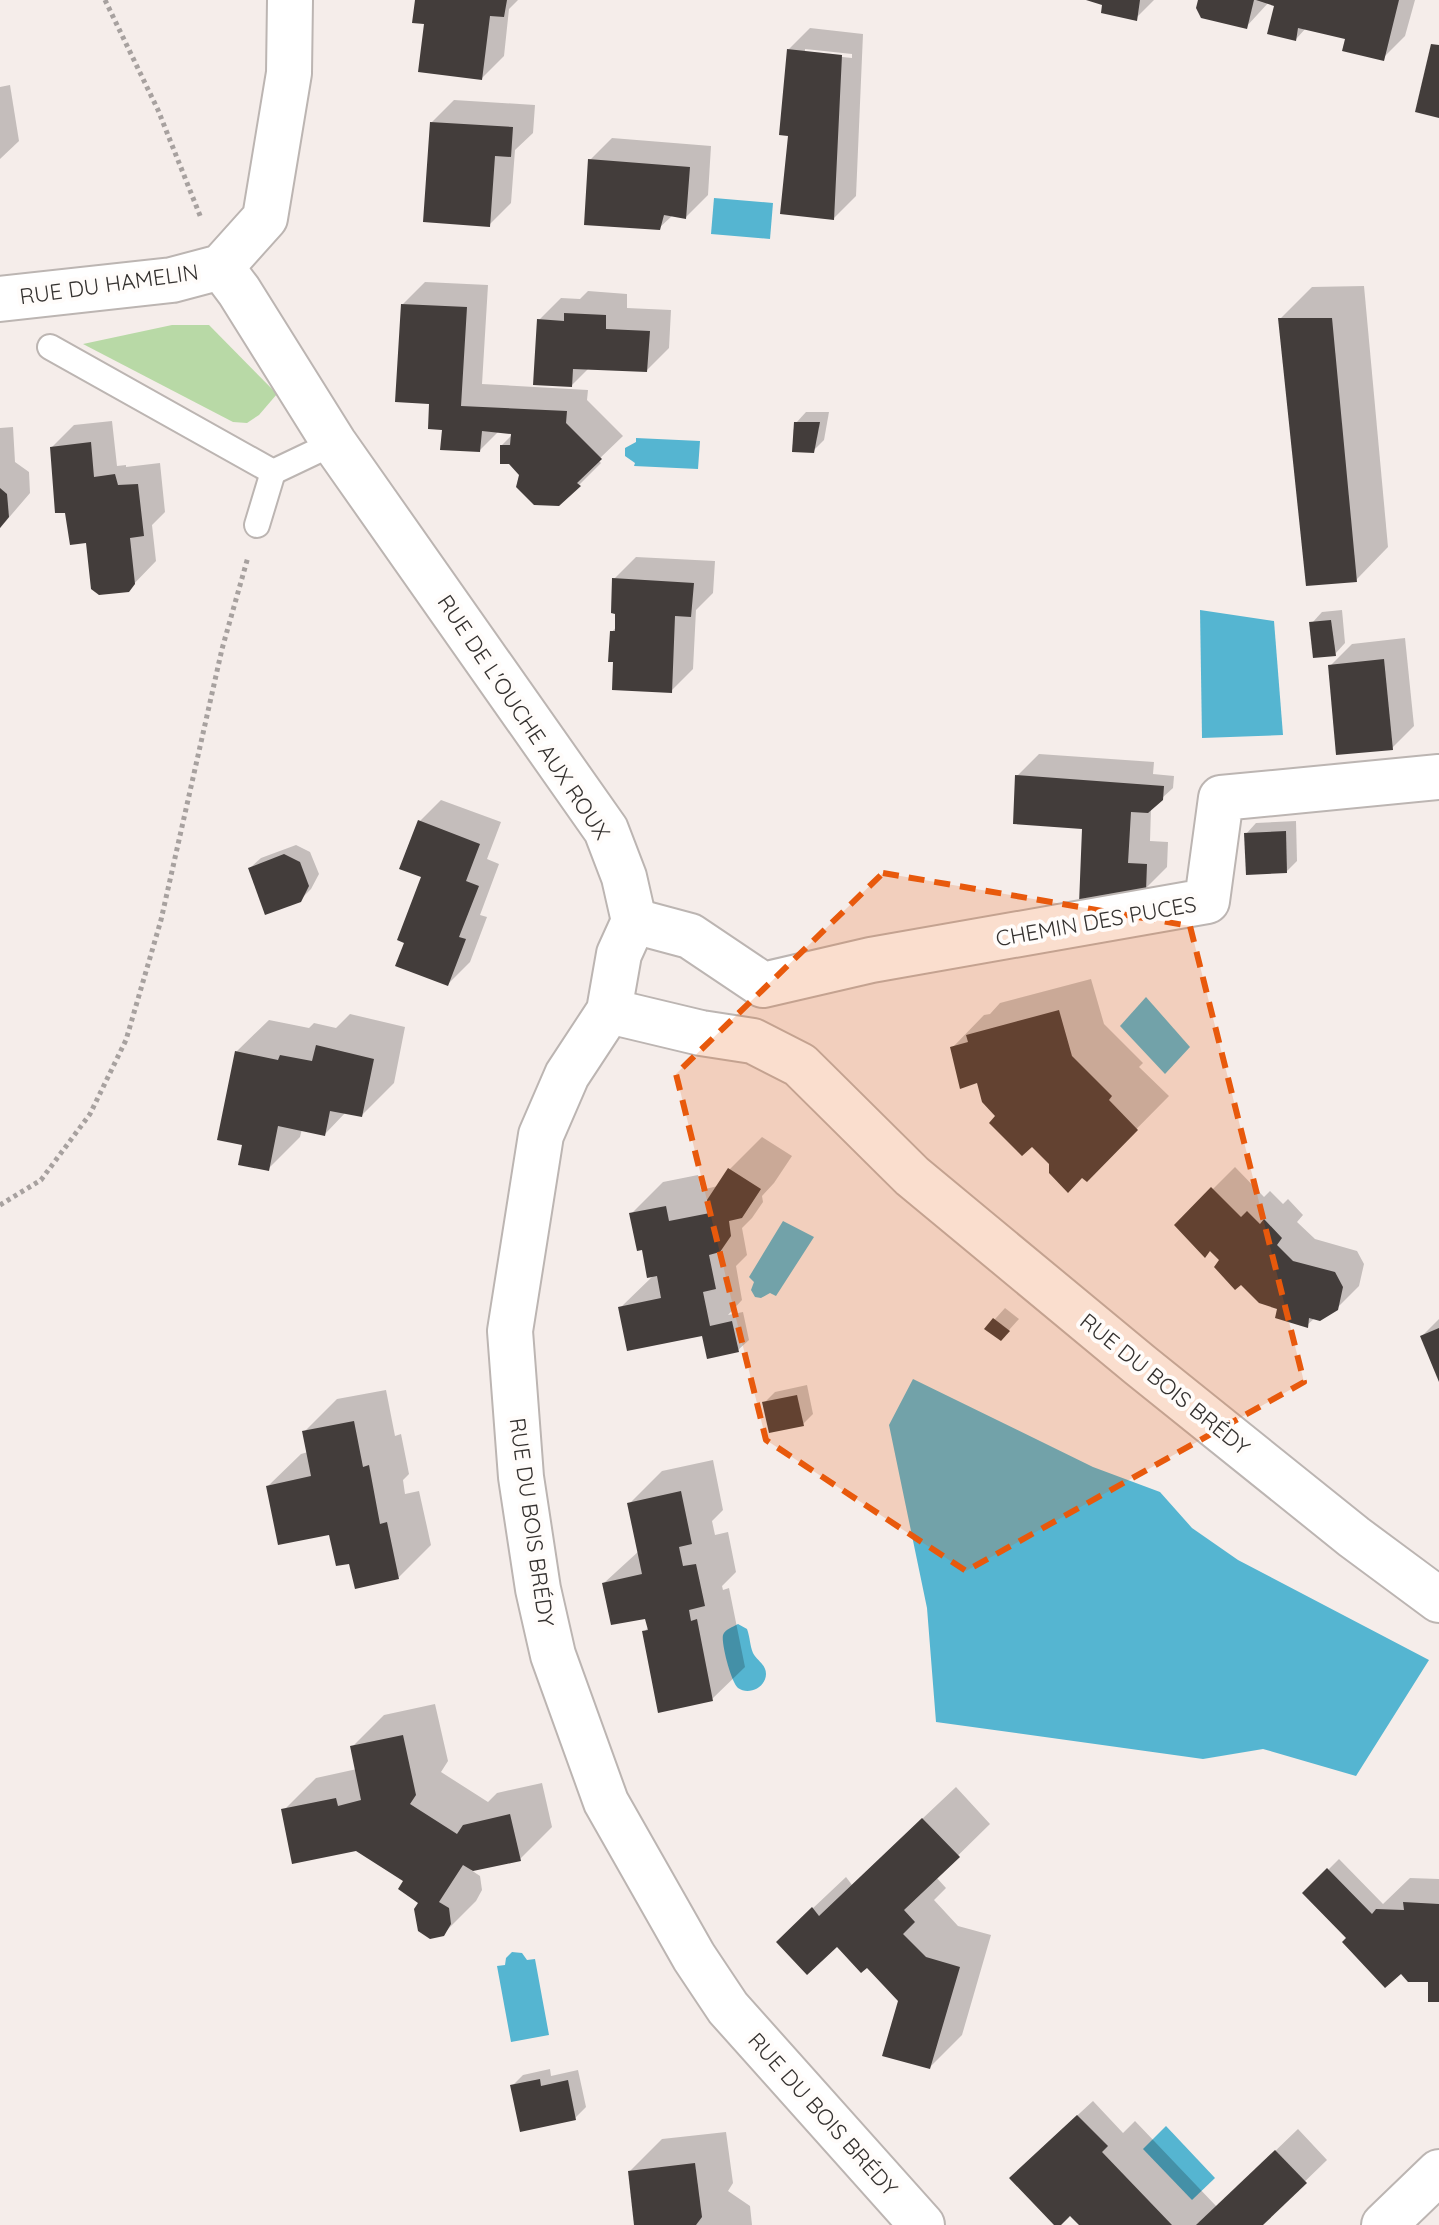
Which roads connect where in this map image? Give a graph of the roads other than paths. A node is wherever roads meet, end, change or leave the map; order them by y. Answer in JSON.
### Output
{"nodes":[{"id":1,"x":290,"y":0,"type":"edge"},
{"id":2,"x":221,"y":267,"type":"junction"},
{"id":3,"x":0,"y":299,"type":"edge"},
{"id":4,"x":50,"y":347,"type":"dead end"},
{"id":5,"x":334,"y":443,"type":"junction"},
{"id":6,"x":273,"y":472,"type":"junction"},
{"id":7,"x":257,"y":525,"type":"road end"},
{"id":8,"x":1439,"y":777,"type":"edge"},
{"id":9,"x":634,"y":921,"type":"junction"},
{"id":10,"x":609,"y":1011,"type":"junction"},
{"id":11,"x":1439,"y":1600,"type":"edge"},
{"id":12,"x":1439,"y":2172,"type":"edge"},
{"id":13,"x":922,"y":2225,"type":"edge"},
{"id":14,"x":1384,"y":2225,"type":"edge"}],
"edges":[{"from":1,"to":2,"type":"street","name":"RUE DU HAMELIN"},
{"from":2,"to":3,"type":"street","name":"RUE DU HAMELIN"},
{"from":2,"to":5,"type":"street","name":"RUE DE L'OUCHE AUX ROUX"},
{"from":4,"to":6,"type":"lane"},
{"from":5,"to":6,"type":"lane"},
{"from":5,"to":9,"type":"street","name":"RUE DE L'OUCHE AUX ROUX"},
{"from":6,"to":7,"type":"lane"},
{"from":8,"to":9,"type":"street","name":"CHEMIN DES PUCES"},
{"from":9,"to":10,"type":"street","name":"RUE DU BOIS BRÉDY"},
{"from":10,"to":11,"type":"street","name":"RUE DU BOIS BRÉDY"},
{"from":10,"to":13,"type":"street","name":"RUE DU BOIS BRÉDY"},
{"from":12,"to":14,"type":"street"}]}
